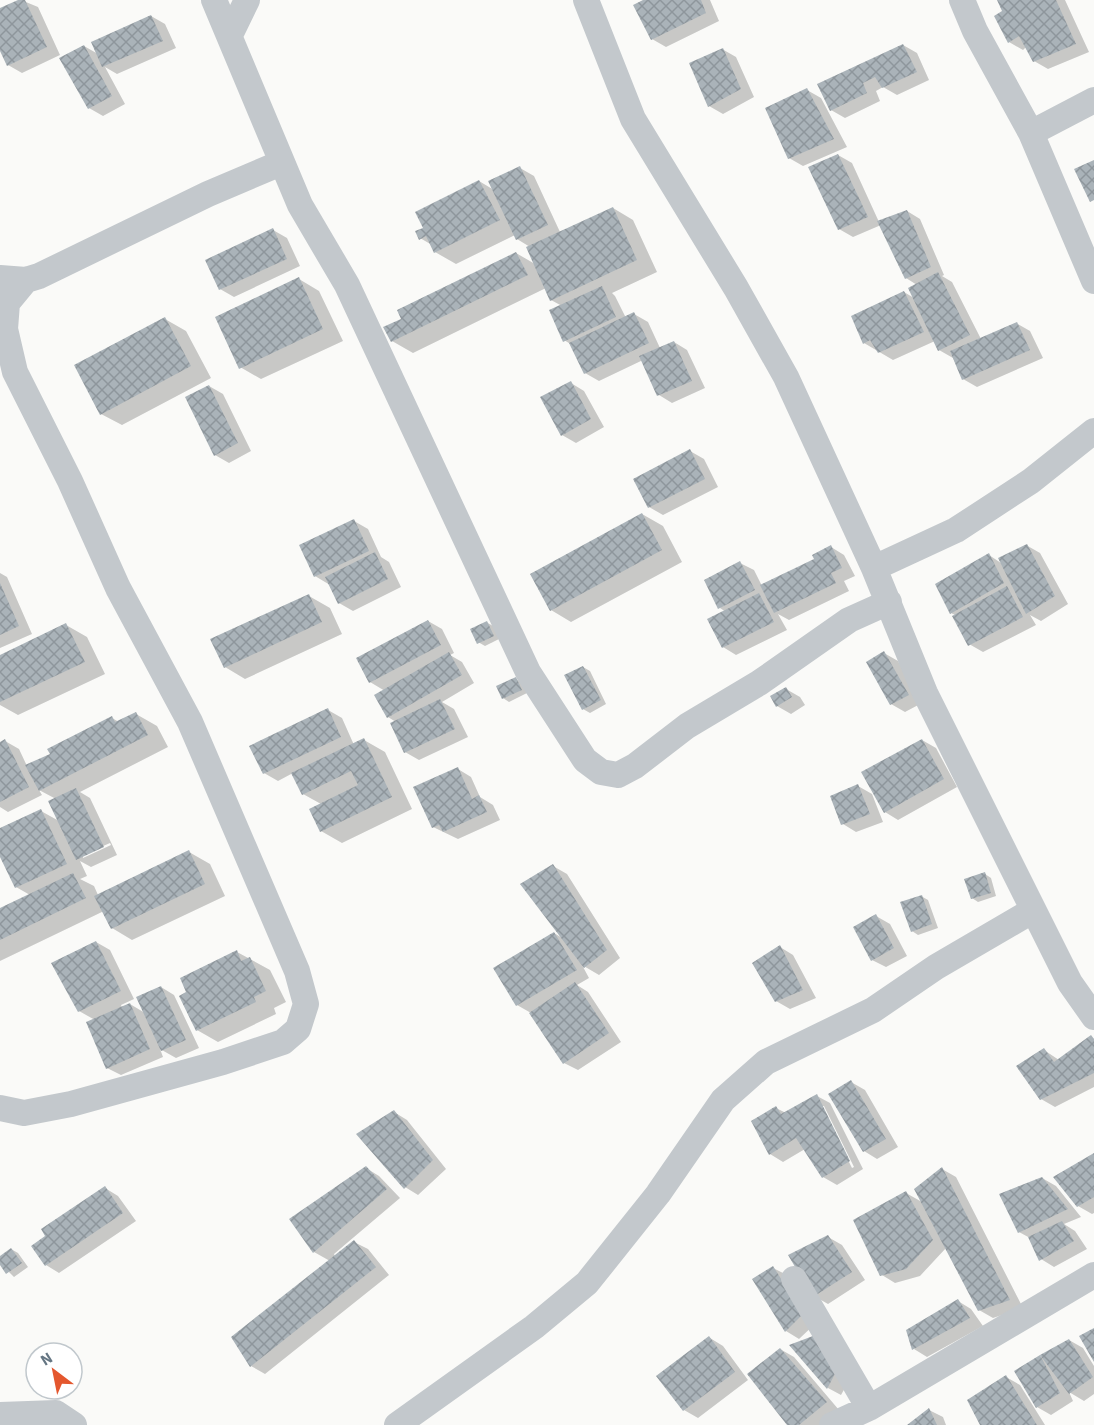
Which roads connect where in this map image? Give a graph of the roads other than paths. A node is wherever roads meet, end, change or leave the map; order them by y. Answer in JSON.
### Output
{"nodes":[{"id":1,"x":214,"y":0,"type":"edge"},
{"id":2,"x":246,"y":0,"type":"edge"},
{"id":3,"x":586,"y":0,"type":"edge"},
{"id":4,"x":962,"y":0,"type":"edge"},
{"id":5,"x":230,"y":35,"type":"junction"},
{"id":6,"x":1094,"y":100,"type":"edge"},
{"id":7,"x":1031,"y":133,"type":"junction"},
{"id":8,"x":281,"y":163,"type":"junction"},
{"id":9,"x":0,"y":278,"type":"edge"},
{"id":10,"x":26,"y":280,"type":"junction"},
{"id":11,"x":1094,"y":281,"type":"edge"},
{"id":12,"x":1094,"y":431,"type":"edge"},
{"id":13,"x":874,"y":568,"type":"junction"},
{"id":14,"x":889,"y":602,"type":"junction"},
{"id":15,"x":1032,"y":911,"type":"junction"},
{"id":16,"x":1094,"y":1017,"type":"edge"},
{"id":17,"x":0,"y":1108,"type":"edge"},
{"id":18,"x":1094,"y":1275,"type":"edge"},
{"id":19,"x":794,"y":1279,"type":"dead end"},
{"id":20,"x":869,"y":1408,"type":"junction"},
{"id":21,"x":0,"y":1415,"type":"edge"},
{"id":22,"x":74,"y":1425,"type":"edge"},
{"id":23,"x":397,"y":1425,"type":"edge"},
{"id":24,"x":832,"y":1425,"type":"edge"}],
"edges":[{"from":1,"to":5,"type":"street"},
{"from":2,"to":5,"type":"street"},
{"from":3,"to":13,"type":"street"},
{"from":4,"to":7,"type":"street"},
{"from":5,"to":8,"type":"street"},
{"from":6,"to":7,"type":"street"},
{"from":7,"to":11,"type":"street"},
{"from":8,"to":10,"type":"street"},
{"from":8,"to":14,"type":"street"},
{"from":9,"to":10,"type":"street"},
{"from":10,"to":17,"type":"street"},
{"from":12,"to":13,"type":"street"},
{"from":13,"to":14,"type":"street"},
{"from":14,"to":15,"type":"street"},
{"from":15,"to":16,"type":"street"},
{"from":15,"to":23,"type":"street"},
{"from":18,"to":20,"type":"street"},
{"from":19,"to":20,"type":"street"},
{"from":20,"to":24,"type":"street"},
{"from":21,"to":22,"type":"street"}]}
